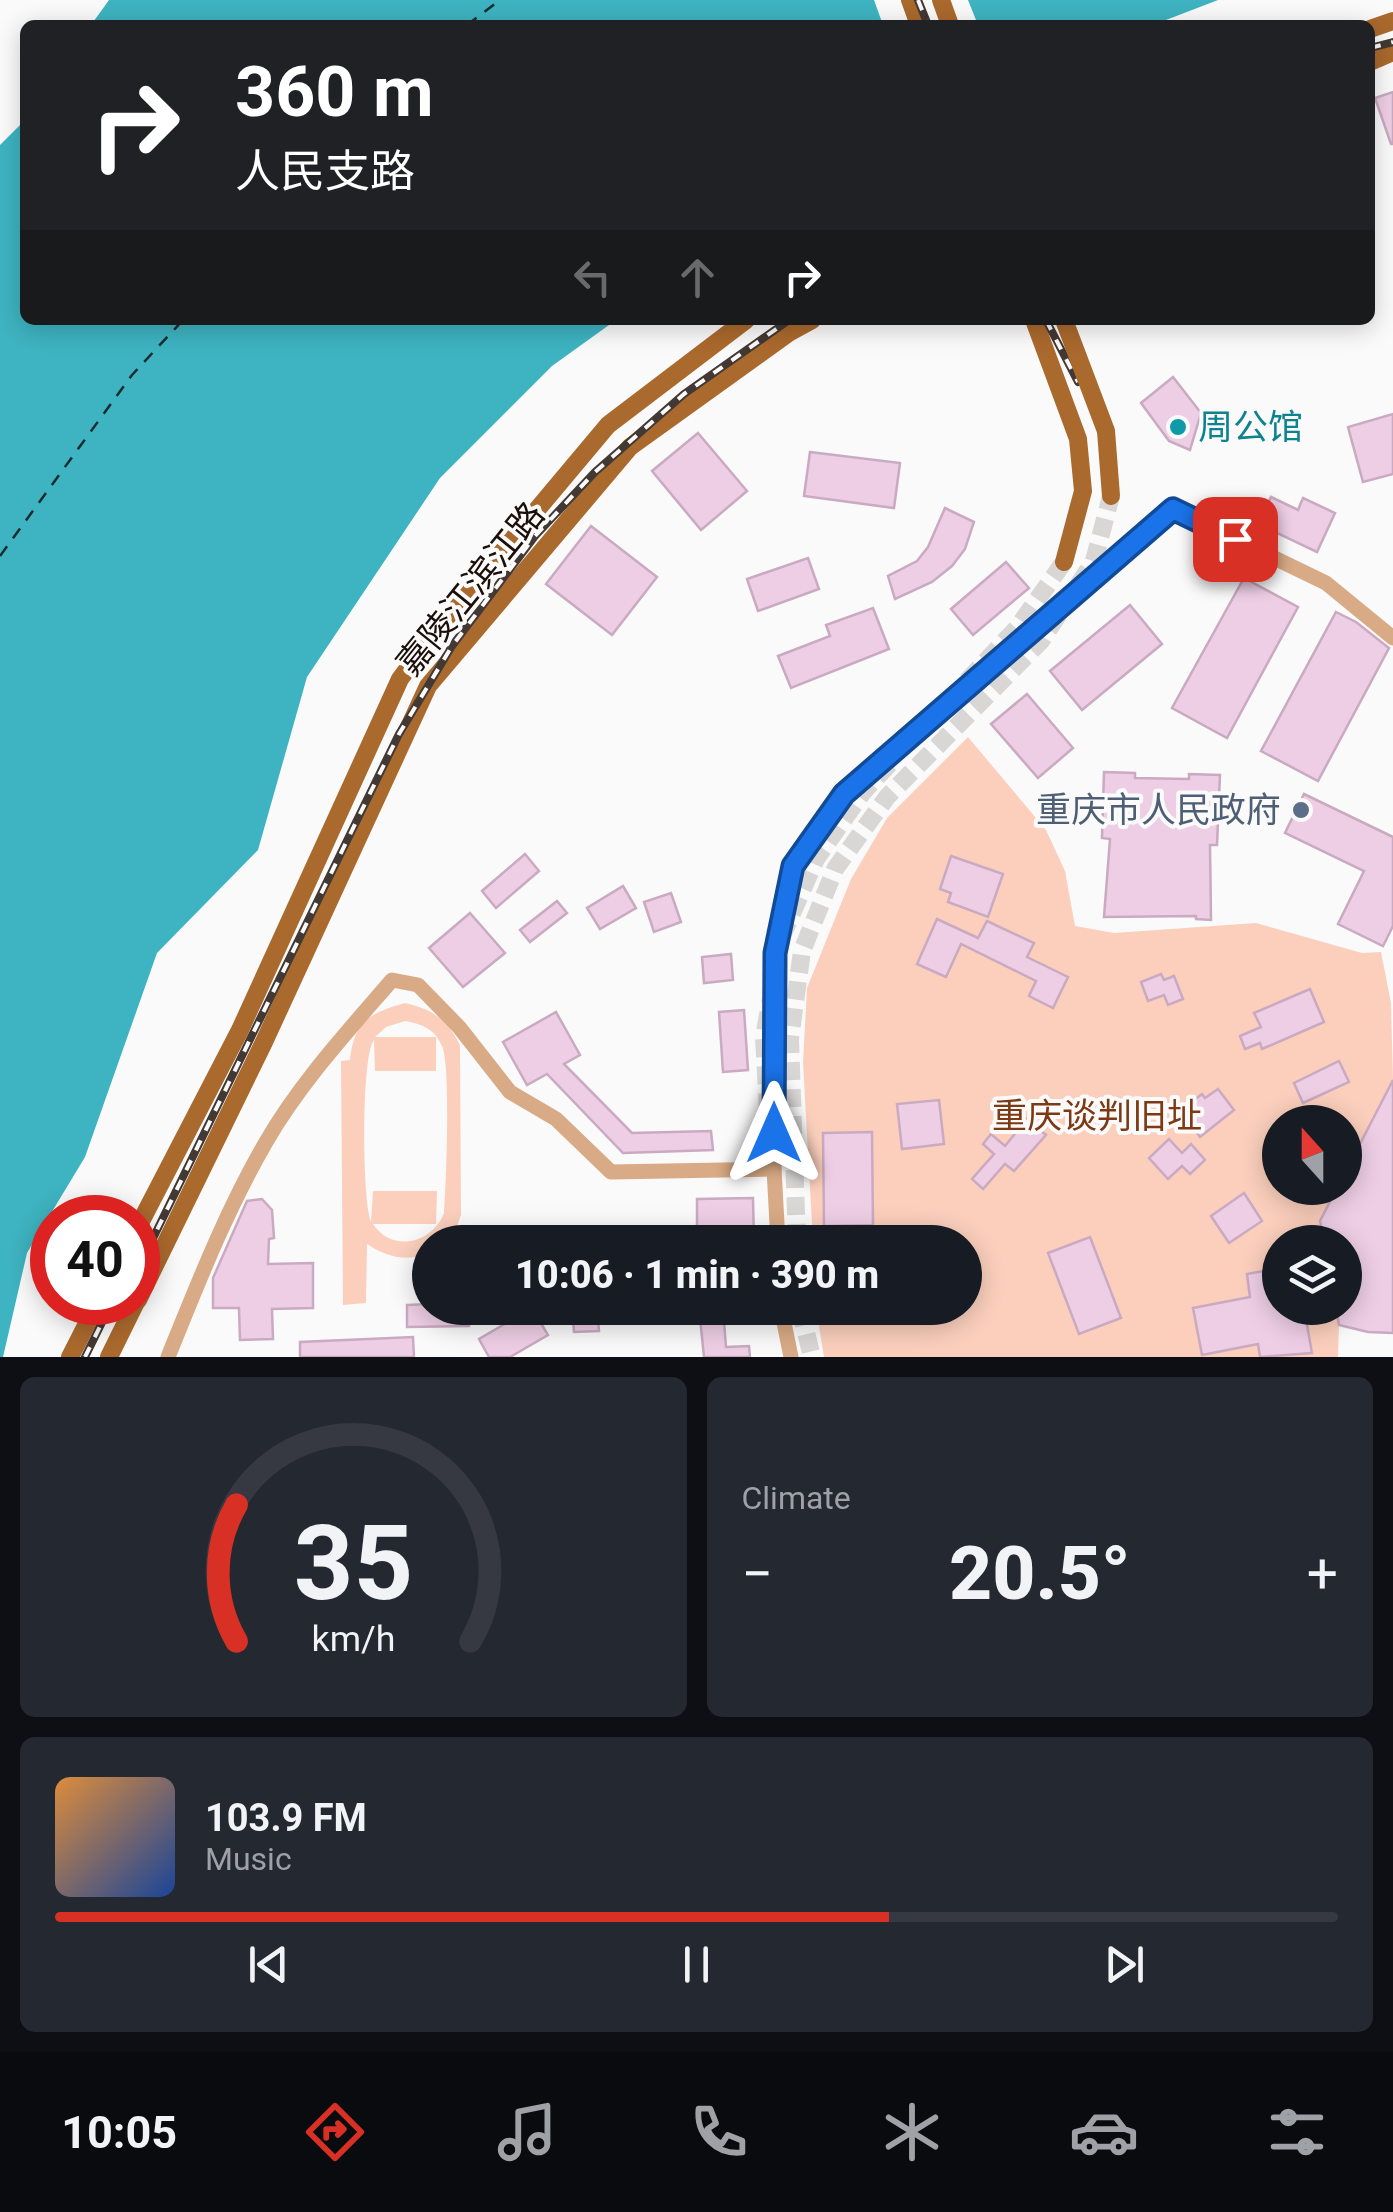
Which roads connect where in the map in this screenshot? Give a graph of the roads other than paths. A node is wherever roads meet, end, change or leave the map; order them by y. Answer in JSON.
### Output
{"nodes":[{"id":1,"x":739,"y":325,"type":"edge"},
{"id":2,"x":803,"y":325,"type":"edge"},
{"id":3,"x":1036,"y":325,"type":"edge"},
{"id":4,"x":1066,"y":325,"type":"edge"},
{"id":5,"x":1111,"y":496,"type":"tunnel mouth"},
{"id":6,"x":1064,"y":562,"type":"tunnel mouth"},
{"id":7,"x":1393,"y":638,"type":"edge"},
{"id":8,"x":774,"y":1169,"type":"junction"},
{"id":9,"x":155,"y":1195,"type":"edge"},
{"id":10,"x":777,"y":1225,"type":"edge"},
{"id":11,"x":160,"y":1254,"type":"edge"},
{"id":12,"x":86,"y":1325,"type":"edge"},
{"id":13,"x":125,"y":1325,"type":"edge"},
{"id":14,"x":784,"y":1325,"type":"edge"},
{"id":15,"x":70,"y":1357,"type":"edge"},
{"id":16,"x":110,"y":1357,"type":"edge"},
{"id":17,"x":168,"y":1357,"type":"edge"},
{"id":18,"x":791,"y":1357,"type":"edge"}],
"edges":[{"from":1,"to":9,"type":"main road","name":"嘉陵江滨江路"},
{"from":2,"to":11,"type":"main road","name":"嘉陵江滨江路"},
{"from":3,"to":6,"type":"main road"},
{"from":4,"to":5,"type":"main road","bridge":true},
{"from":7,"to":8,"type":"street"},
{"from":8,"to":10,"type":"street"},
{"from":8,"to":17,"type":"street"},
{"from":12,"to":15,"type":"main road"},
{"from":13,"to":16,"type":"main road","name":"嘉陵江滨江路"},
{"from":14,"to":18,"type":"street"}]}
